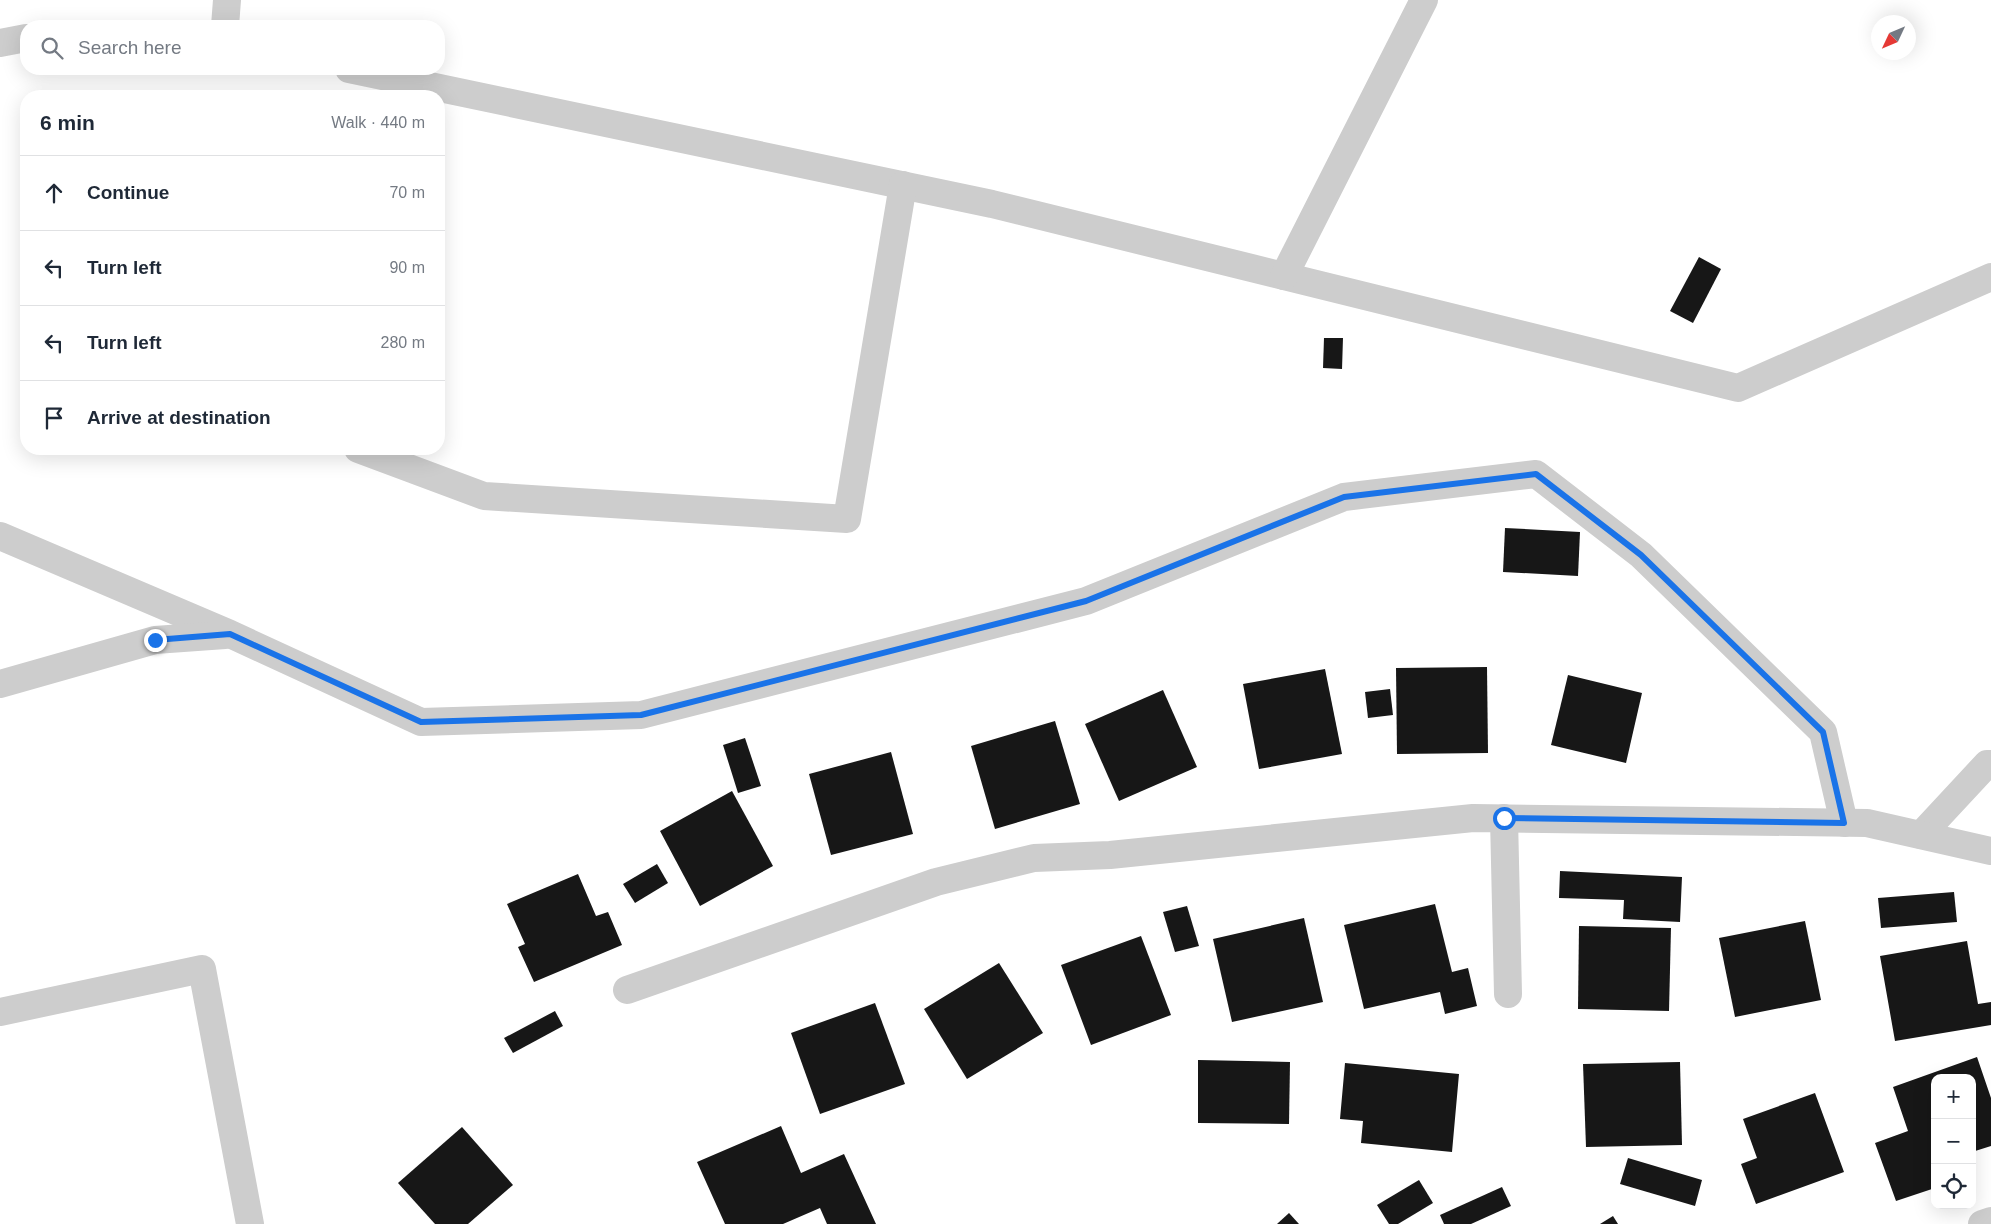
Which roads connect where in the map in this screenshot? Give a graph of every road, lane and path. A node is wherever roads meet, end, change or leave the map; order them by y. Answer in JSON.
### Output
{"nodes":[{"id":1,"x":227,"y":0,"type":"edge"},
{"id":2,"x":1424,"y":0,"type":"edge"},
{"id":3,"x":225,"y":20,"type":"edge"},
{"id":4,"x":20,"y":39,"type":"edge"},
{"id":5,"x":0,"y":43,"type":"edge"},
{"id":6,"x":378,"y":75,"type":"edge"},
{"id":7,"x":903,"y":185,"type":"junction"},
{"id":8,"x":1284,"y":276,"type":"junction"},
{"id":9,"x":1991,"y":277,"type":"edge"},
{"id":10,"x":374,"y":455,"type":"edge"},
{"id":11,"x":0,"y":536,"type":"edge"},
{"id":12,"x":230,"y":634,"type":"junction"},
{"id":13,"x":0,"y":684,"type":"edge"},
{"id":14,"x":1991,"y":764,"type":"edge"},
{"id":15,"x":1504,"y":818,"type":"junction"},
{"id":16,"x":1844,"y":823,"type":"junction"},
{"id":17,"x":1921,"y":835,"type":"junction"},
{"id":18,"x":1991,"y":851,"type":"edge"},
{"id":19,"x":628,"y":990,"type":"dead end"},
{"id":20,"x":1508,"y":994,"type":"dead end"},
{"id":21,"x":0,"y":1012,"type":"edge"},
{"id":22,"x":1991,"y":1221,"type":"edge"},
{"id":23,"x":250,"y":1224,"type":"edge"},
{"id":24,"x":1982,"y":1224,"type":"edge"}],
"edges":[{"from":1,"to":3,"type":"street"},
{"from":2,"to":8,"type":"street"},
{"from":4,"to":5,"type":"street"},
{"from":6,"to":7,"type":"street"},
{"from":7,"to":8,"type":"street"},
{"from":7,"to":10,"type":"street"},
{"from":8,"to":9,"type":"street"},
{"from":11,"to":12,"type":"street"},
{"from":12,"to":13,"type":"street"},
{"from":12,"to":16,"type":"street"},
{"from":14,"to":17,"type":"street"},
{"from":15,"to":16,"type":"street"},
{"from":15,"to":19,"type":"street"},
{"from":15,"to":20,"type":"street"},
{"from":16,"to":17,"type":"street"},
{"from":17,"to":18,"type":"street"},
{"from":21,"to":23,"type":"street"},
{"from":22,"to":24,"type":"street"}]}
